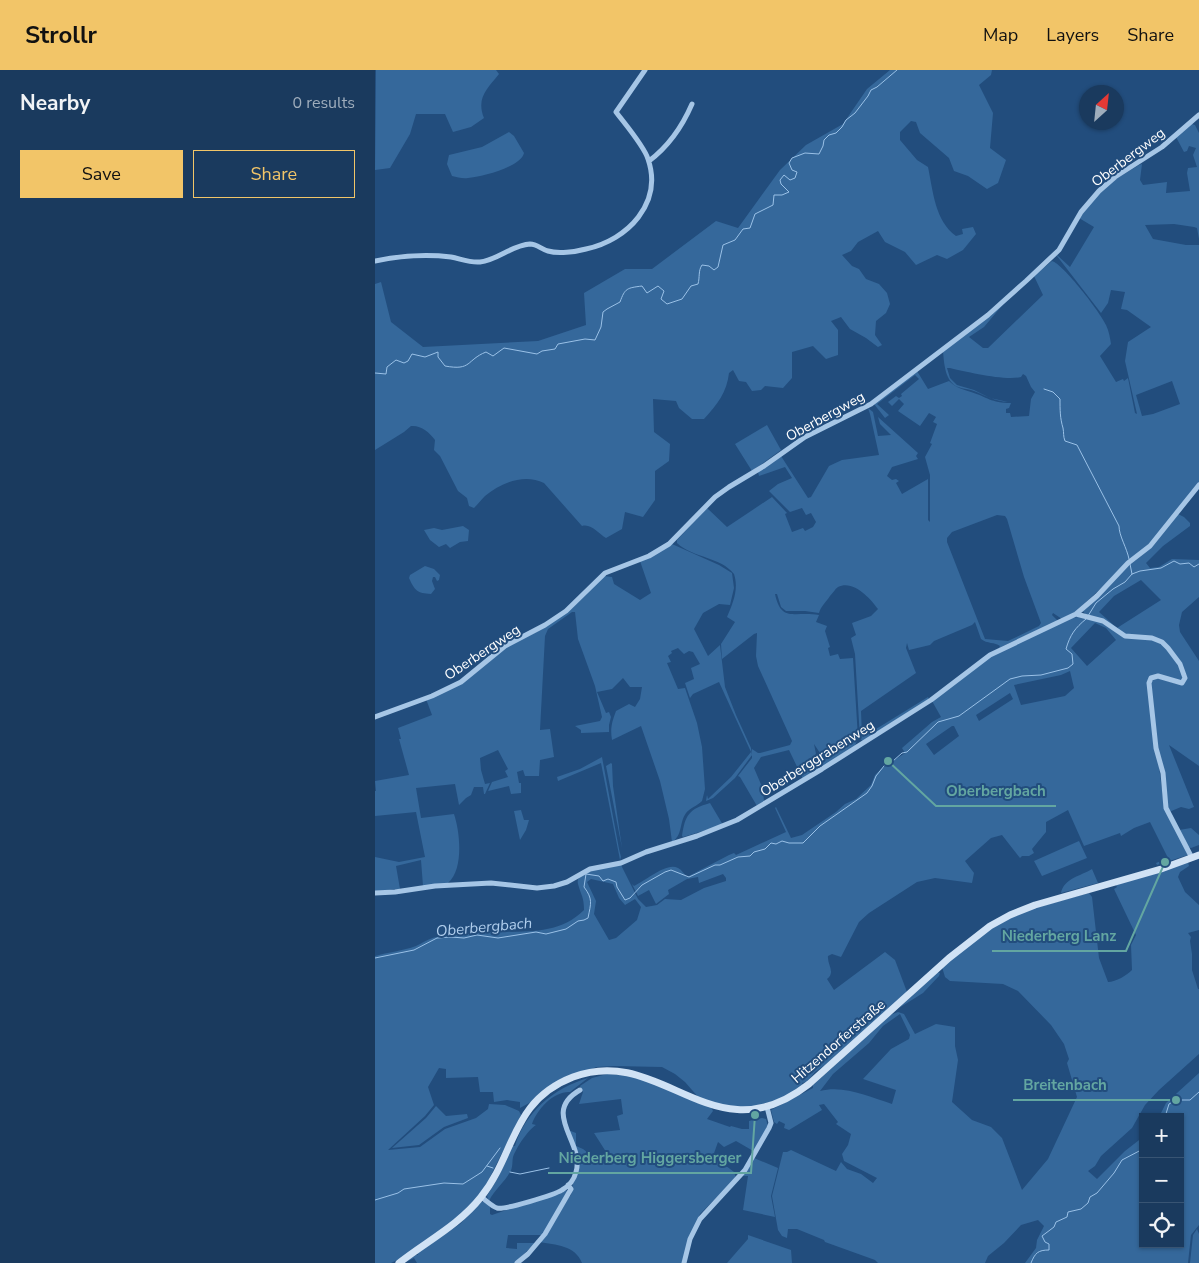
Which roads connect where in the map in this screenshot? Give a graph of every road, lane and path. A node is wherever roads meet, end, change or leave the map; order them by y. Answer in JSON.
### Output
{"nodes":[{"id":1,"x":645,"y":70,"type":"edge"},
{"id":2,"x":692,"y":104,"type":"dead end"},
{"id":3,"x":1199,"y":116,"type":"edge"},
{"id":4,"x":649,"y":161,"type":"junction"},
{"id":5,"x":375,"y":261,"type":"edge"},
{"id":6,"x":1199,"y":485,"type":"edge"},
{"id":7,"x":1076,"y":614,"type":"junction"},
{"id":8,"x":375,"y":717,"type":"edge"},
{"id":9,"x":1195,"y":856,"type":"edge"},
{"id":10,"x":375,"y":893,"type":"edge"},
{"id":11,"x":580,"y":1090,"type":"dead end"},
{"id":12,"x":767,"y":1107,"type":"junction"},
{"id":13,"x":568,"y":1185,"type":"junction"},
{"id":14,"x":481,"y":1197,"type":"junction"},
{"id":15,"x":399,"y":1263,"type":"edge"},
{"id":16,"x":517,"y":1263,"type":"edge"},
{"id":17,"x":684,"y":1263,"type":"edge"}],
"edges":[{"from":1,"to":4,"type":"street"},
{"from":2,"to":4,"type":"street"},
{"from":3,"to":8,"type":"street","name":"Oberbergweg"},
{"from":4,"to":5,"type":"street"},
{"from":6,"to":7,"type":"street","name":"Oberberggrabenweg"},
{"from":7,"to":9,"type":"street"},
{"from":7,"to":10,"type":"street","name":"Oberberggrabenweg"},
{"from":9,"to":12,"type":"main road","name":"Hitzendorferstraße"},
{"from":11,"to":13,"type":"street"},
{"from":12,"to":14,"type":"main road","name":"Hitzendorferstraße"},
{"from":12,"to":17,"type":"street"},
{"from":13,"to":14,"type":"street"},
{"from":13,"to":16,"type":"street"},
{"from":14,"to":15,"type":"main road","name":"Hitzendorferstraße"}]}
